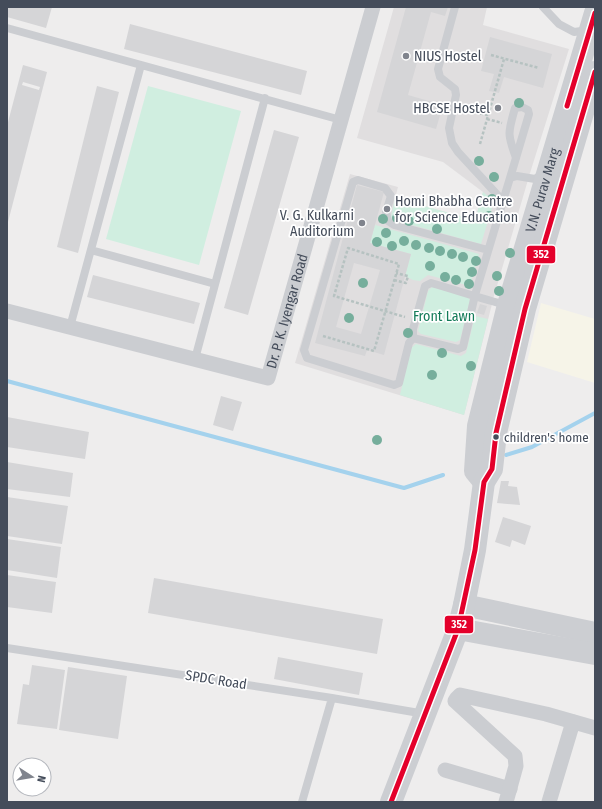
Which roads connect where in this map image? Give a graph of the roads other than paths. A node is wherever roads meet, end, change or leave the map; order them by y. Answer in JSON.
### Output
{"nodes":[{"id":1,"x":372,"y":7,"type":"edge"},
{"id":2,"x":454,"y":7,"type":"edge"},
{"id":3,"x":543,"y":7,"type":"edge"},
{"id":4,"x":593,"y":24,"type":"edge"},
{"id":5,"x":7,"y":29,"type":"edge"},
{"id":6,"x":141,"y":64,"type":"junction"},
{"id":7,"x":595,"y":72,"type":"edge"},
{"id":8,"x":265,"y":98,"type":"junction"},
{"id":9,"x":341,"y":120,"type":"junction"},
{"id":10,"x":516,"y":158,"type":"junction"},
{"id":11,"x":548,"y":171,"type":"junction"},
{"id":12,"x":510,"y":178,"type":"junction"},
{"id":13,"x":503,"y":201,"type":"junction"},
{"id":14,"x":91,"y":250,"type":"junction"},
{"id":15,"x":488,"y":250,"type":"junction"},
{"id":16,"x":215,"y":284,"type":"junction"},
{"id":17,"x":475,"y":295,"type":"junction"},
{"id":18,"x":516,"y":307,"type":"junction"},
{"id":19,"x":7,"y":311,"type":"edge"},
{"id":20,"x":70,"y":327,"type":"junction"},
{"id":21,"x":413,"y":338,"type":"junction"},
{"id":22,"x":195,"y":359,"type":"junction"},
{"id":23,"x":464,"y":605,"type":"junction"},
{"id":24,"x":458,"y":629,"type":"junction"},
{"id":25,"x":595,"y":633,"type":"edge"},
{"id":26,"x":7,"y":648,"type":"edge"},
{"id":27,"x":595,"y":654,"type":"edge"},
{"id":28,"x":332,"y":698,"type":"junction"},
{"id":29,"x":424,"y":714,"type":"junction"},
{"id":30,"x":573,"y":722,"type":"junction"},
{"id":31,"x":595,"y":728,"type":"edge"},
{"id":32,"x":445,"y":770,"type":"dead end"},
{"id":33,"x":508,"y":795,"type":"edge"},
{"id":34,"x":302,"y":802,"type":"edge"},
{"id":35,"x":391,"y":802,"type":"edge"},
{"id":36,"x":549,"y":802,"type":"edge"}],
"edges":[{"from":1,"to":9,"type":"street","name":"Dr. P. K. Iyengar Road"},
{"from":2,"to":13,"type":"lane"},
{"from":3,"to":4,"type":"lane"},
{"from":4,"to":11,"type":"street","name":"V.N. Purav Marg"},
{"from":5,"to":6,"type":"lane"},
{"from":6,"to":8,"type":"lane"},
{"from":6,"to":14,"type":"lane"},
{"from":7,"to":18,"type":"street","name":"V.N. Purav Marg"},
{"from":8,"to":9,"type":"lane"},
{"from":8,"to":16,"type":"lane"},
{"from":9,"to":22,"type":"street","name":"Dr. P. K. Iyengar Road"},
{"from":10,"to":10,"type":"lane"},
{"from":10,"to":12,"type":"lane"},
{"from":11,"to":12,"type":"lane"},
{"from":11,"to":18,"type":"street","name":"V.N. Purav Marg"},
{"from":12,"to":13,"type":"lane"},
{"from":13,"to":15,"type":"lane"},
{"from":14,"to":16,"type":"lane"},
{"from":14,"to":20,"type":"lane"},
{"from":15,"to":17,"type":"lane"},
{"from":15,"to":21,"type":"lane"},
{"from":16,"to":22,"type":"lane"},
{"from":17,"to":18,"type":"lane"},
{"from":17,"to":21,"type":"lane"},
{"from":17,"to":21,"type":"lane"},
{"from":18,"to":23,"type":"street","name":"V.N. Purav Marg"},
{"from":19,"to":20,"type":"street","name":"Dr. P. K. Iyengar Road"},
{"from":20,"to":22,"type":"street","name":"Dr. P. K. Iyengar Road"},
{"from":23,"to":24,"type":"street","name":"V.N. Purav Marg"},
{"from":23,"to":25,"type":"street"},
{"from":24,"to":27,"type":"street"},
{"from":24,"to":29,"type":"street","name":"V.N. Purav Marg"},
{"from":26,"to":28,"type":"lane","name":"SPDC Road"},
{"from":28,"to":29,"type":"lane","name":"SPDC Road"},
{"from":28,"to":34,"type":"lane"},
{"from":29,"to":35,"type":"street","name":"V.N. Purav Marg"},
{"from":30,"to":31,"type":"street"},
{"from":30,"to":33,"type":"street"},
{"from":30,"to":36,"type":"street"},
{"from":32,"to":33,"type":"street"}]}
